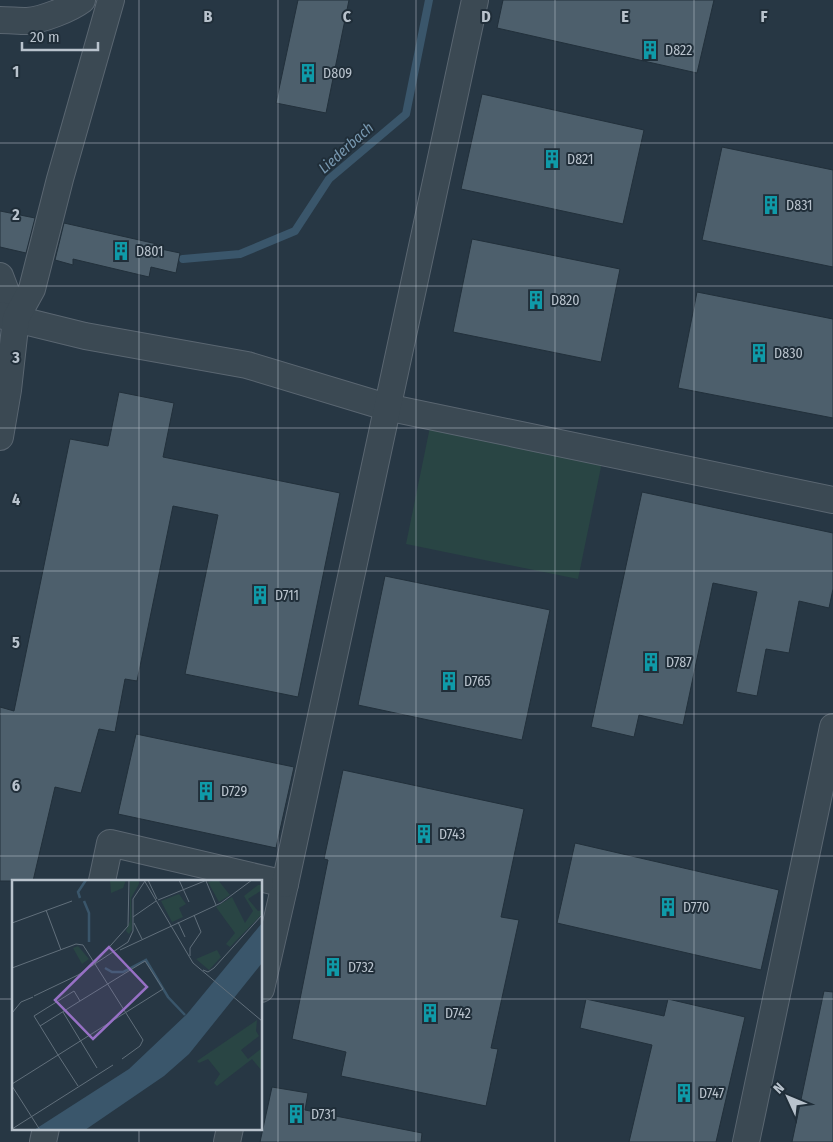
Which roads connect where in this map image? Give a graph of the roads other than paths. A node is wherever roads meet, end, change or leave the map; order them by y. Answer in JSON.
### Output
{"nodes":[{"id":1,"x":82,"y":0,"type":"edge"},
{"id":2,"x":111,"y":0,"type":"edge"},
{"id":3,"x":475,"y":0,"type":"edge"},
{"id":4,"x":49,"y":6,"type":"edge"},
{"id":5,"x":0,"y":20,"type":"edge"},
{"id":6,"x":0,"y":276,"type":"edge"},
{"id":7,"x":8,"y":316,"type":"edge"},
{"id":8,"x":386,"y":407,"type":"junction"},
{"id":9,"x":0,"y":437,"type":"edge"},
{"id":10,"x":833,"y":500,"type":"edge"},
{"id":11,"x":833,"y":728,"type":"edge"},
{"id":12,"x":102,"y":880,"type":"edge"},
{"id":13,"x":285,"y":884,"type":"junction"},
{"id":14,"x":262,"y":985,"type":"edge"},
{"id":15,"x":746,"y":1142,"type":"edge"}],
"edges":[{"from":1,"to":4,"type":"street"},
{"from":2,"to":7,"type":"street"},
{"from":3,"to":8,"type":"street"},
{"from":4,"to":5,"type":"street"},
{"from":6,"to":7,"type":"street"},
{"from":7,"to":8,"type":"street"},
{"from":7,"to":9,"type":"street"},
{"from":8,"to":10,"type":"street"},
{"from":8,"to":13,"type":"street"},
{"from":11,"to":15,"type":"street"},
{"from":12,"to":13,"type":"street"},
{"from":13,"to":14,"type":"street"}]}
